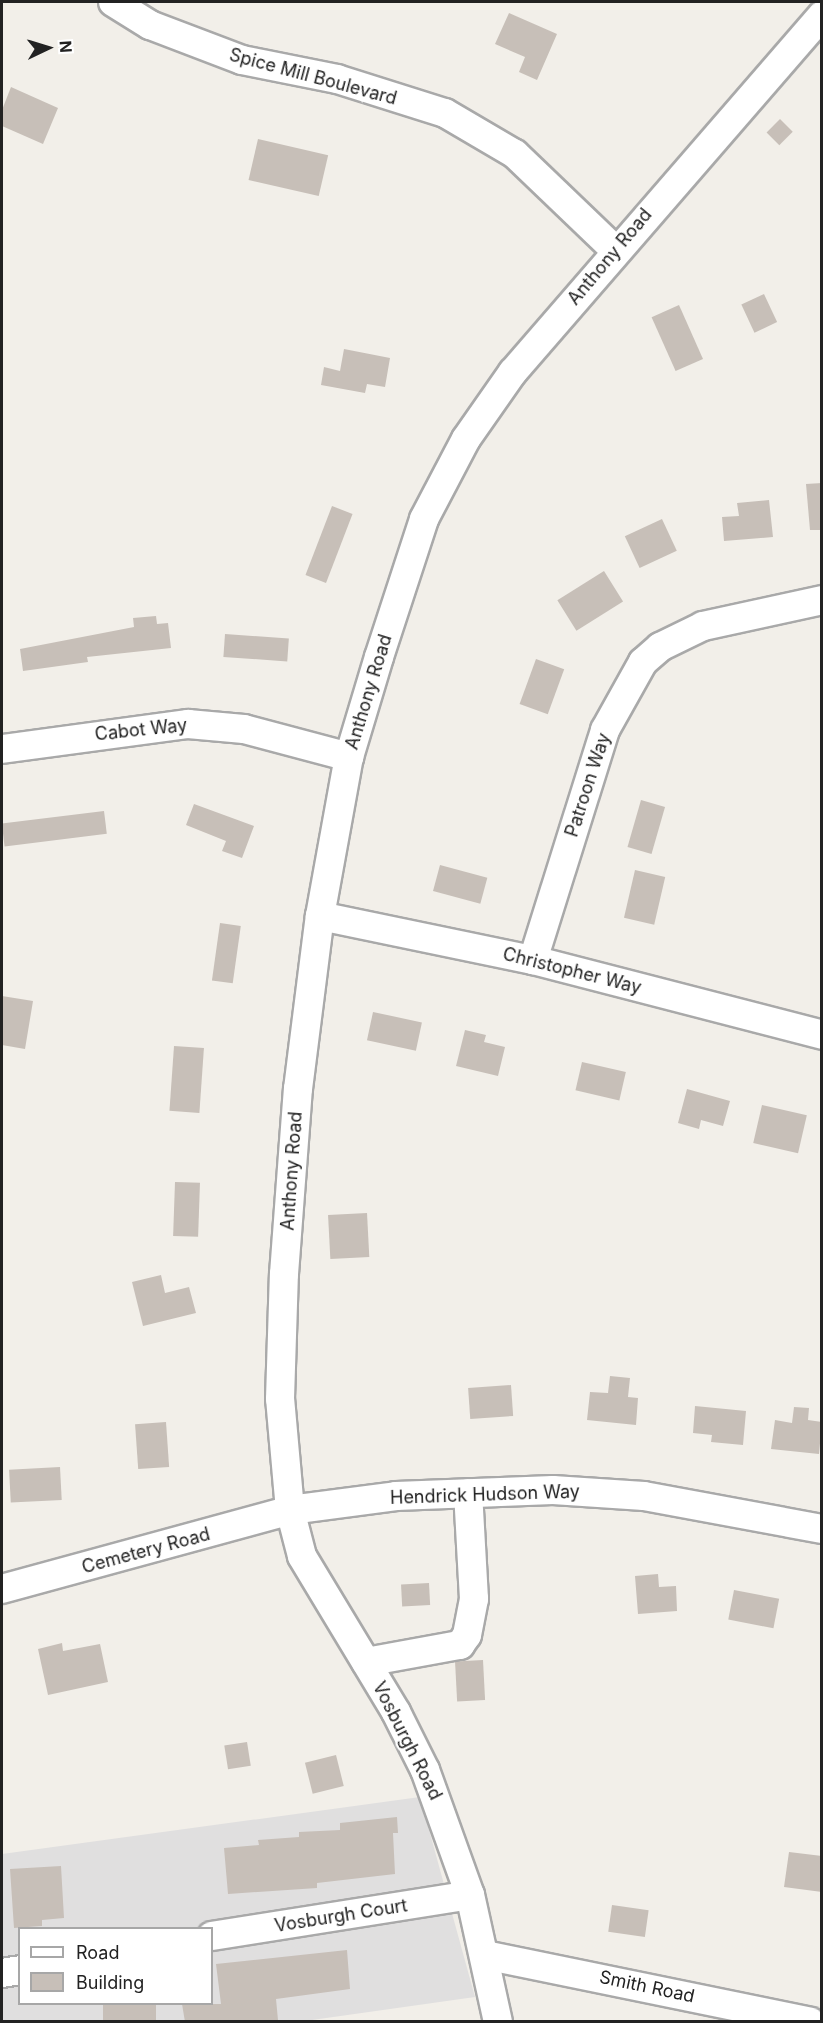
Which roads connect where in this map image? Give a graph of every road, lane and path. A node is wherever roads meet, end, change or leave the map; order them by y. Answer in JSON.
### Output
{"nodes":[{"id":1,"x":113,"y":2,"type":"edge"},
{"id":2,"x":822,"y":15,"type":"edge"},
{"id":3,"x":616,"y":251,"type":"junction"},
{"id":4,"x":822,"y":600,"type":"edge"},
{"id":5,"x":2,"y":749,"type":"edge"},
{"id":6,"x":349,"y":757,"type":"junction"},
{"id":7,"x":320,"y":916,"type":"junction"},
{"id":8,"x":533,"y":960,"type":"junction"},
{"id":9,"x":822,"y":1035,"type":"edge"},
{"id":10,"x":468,"y":1493,"type":"junction"},
{"id":11,"x":290,"y":1510,"type":"junction"},
{"id":12,"x":822,"y":1528,"type":"edge"},
{"id":13,"x":2,"y":1589,"type":"edge"},
{"id":14,"x":366,"y":1662,"type":"junction"},
{"id":15,"x":470,"y":1895,"type":"junction"},
{"id":16,"x":213,"y":1936,"type":"edge"},
{"id":17,"x":485,"y":1955,"type":"junction"},
{"id":18,"x":18,"y":1970,"type":"edge"},
{"id":19,"x":2,"y":1973,"type":"edge"},
{"id":20,"x":498,"y":2022,"type":"edge"},
{"id":21,"x":810,"y":2022,"type":"edge"}],
"edges":[{"from":1,"to":3,"type":"street","name":"Spice Mill Boulevard"},
{"from":2,"to":3,"type":"street","name":"Anthony Road"},
{"from":3,"to":6,"type":"street","name":"Anthony Road"},
{"from":4,"to":8,"type":"street","name":"Patroon Way"},
{"from":5,"to":6,"type":"street","name":"Cabot Way"},
{"from":6,"to":7,"type":"street","name":"Anthony Road"},
{"from":7,"to":8,"type":"street","name":"Christopher Way"},
{"from":7,"to":11,"type":"street","name":"Anthony Road"},
{"from":8,"to":9,"type":"street","name":"Christopher Way"},
{"from":10,"to":11,"type":"street","name":"Hendrick Hudson Way"},
{"from":10,"to":12,"type":"street","name":"Hendrick Hudson Way"},
{"from":10,"to":14,"type":"street"},
{"from":11,"to":13,"type":"street","name":"Cemetery Road"},
{"from":11,"to":14,"type":"street","name":"Vosburgh Road"},
{"from":14,"to":15,"type":"street","name":"Vosburgh Road"},
{"from":15,"to":16,"type":"street","name":"Vosburgh Court"},
{"from":15,"to":17,"type":"street","name":"Vosburgh Road"},
{"from":17,"to":20,"type":"street","name":"Vosburgh Road"},
{"from":17,"to":21,"type":"street","name":"Smith Road"},
{"from":18,"to":19,"type":"street"}]}
